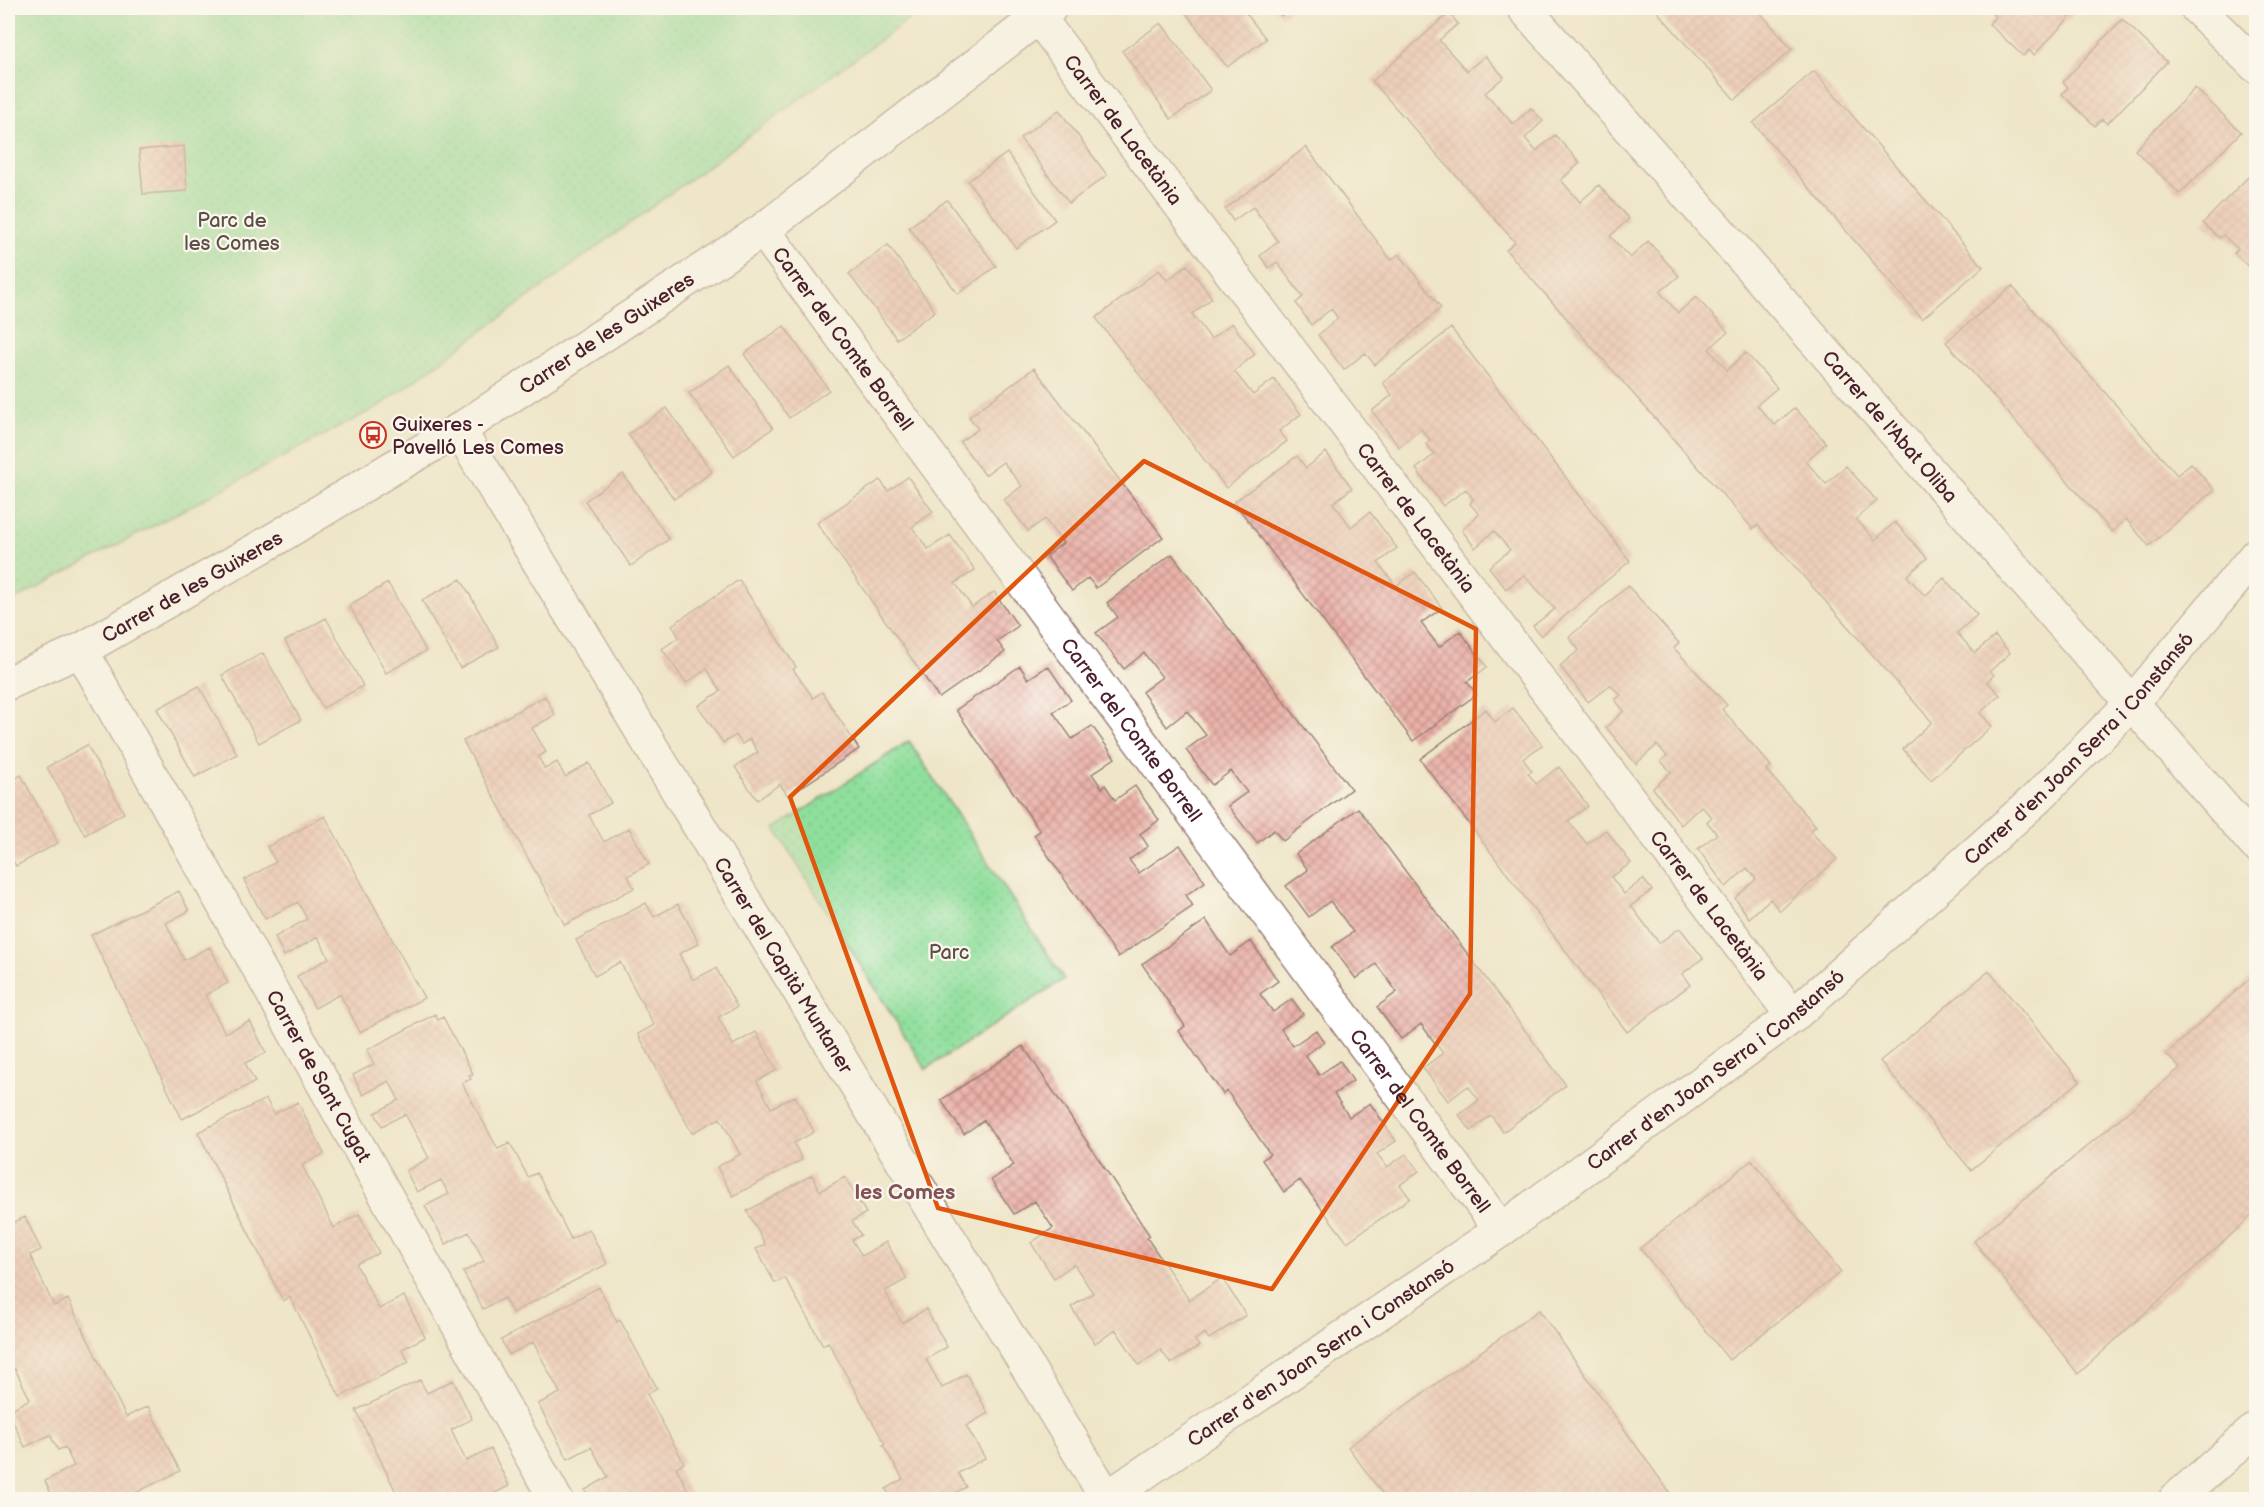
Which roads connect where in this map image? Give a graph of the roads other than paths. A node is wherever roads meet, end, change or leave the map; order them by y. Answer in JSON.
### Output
{"nodes":[{"id":1,"x":1524,"y":8,"type":"edge"},
{"id":2,"x":2197,"y":8,"type":"edge"},
{"id":3,"x":1045,"y":13,"type":"edge"},
{"id":4,"x":2256,"y":66,"type":"edge"},
{"id":5,"x":763,"y":230,"type":"junction"},
{"id":6,"x":459,"y":430,"type":"junction"},
{"id":7,"x":2256,"y":555,"type":"edge"},
{"id":8,"x":81,"y":650,"type":"junction"},
{"id":9,"x":8,"y":683,"type":"edge"},
{"id":10,"x":2132,"y":704,"type":"junction"},
{"id":11,"x":2256,"y":845,"type":"edge"},
{"id":12,"x":1793,"y":1016,"type":"junction"},
{"id":13,"x":1501,"y":1230,"type":"junction"},
{"id":14,"x":2256,"y":1430,"type":"edge"},
{"id":15,"x":1107,"y":1499,"type":"edge"},
{"id":16,"x":556,"y":1500,"type":"edge"},
{"id":17,"x":2175,"y":1500,"type":"edge"}],
"edges":[{"from":1,"to":10,"type":"street","name":"Carrer de l'Abat Oliba"},
{"from":2,"to":4,"type":"street"},
{"from":3,"to":5,"type":"street","name":"Carrer de les Guixeres"},
{"from":3,"to":12,"type":"street","name":"Carrer de Lacetània"},
{"from":5,"to":6,"type":"street","name":"Carrer de les Guixeres"},
{"from":5,"to":13,"type":"street","name":"Carrer del Comte Borrell"},
{"from":6,"to":8,"type":"street","name":"Carrer de les Guixeres"},
{"from":6,"to":15,"type":"street","name":"Carrer del Capità Muntaner"},
{"from":7,"to":10,"type":"street","name":"Carrer d'en Joan Serra i Constansó"},
{"from":8,"to":9,"type":"street","name":"Carrer de les Guixeres"},
{"from":8,"to":16,"type":"street","name":"Carrer de Sant Cugat"},
{"from":10,"to":11,"type":"street","name":"Carrer de l'Abat Oliba"},
{"from":10,"to":12,"type":"street","name":"Carrer d'en Joan Serra i Constansó"},
{"from":12,"to":13,"type":"street","name":"Carrer d'en Joan Serra i Constansó"},
{"from":13,"to":15,"type":"street","name":"Carrer d'en Joan Serra i Constansó"},
{"from":14,"to":17,"type":"street"}]}
